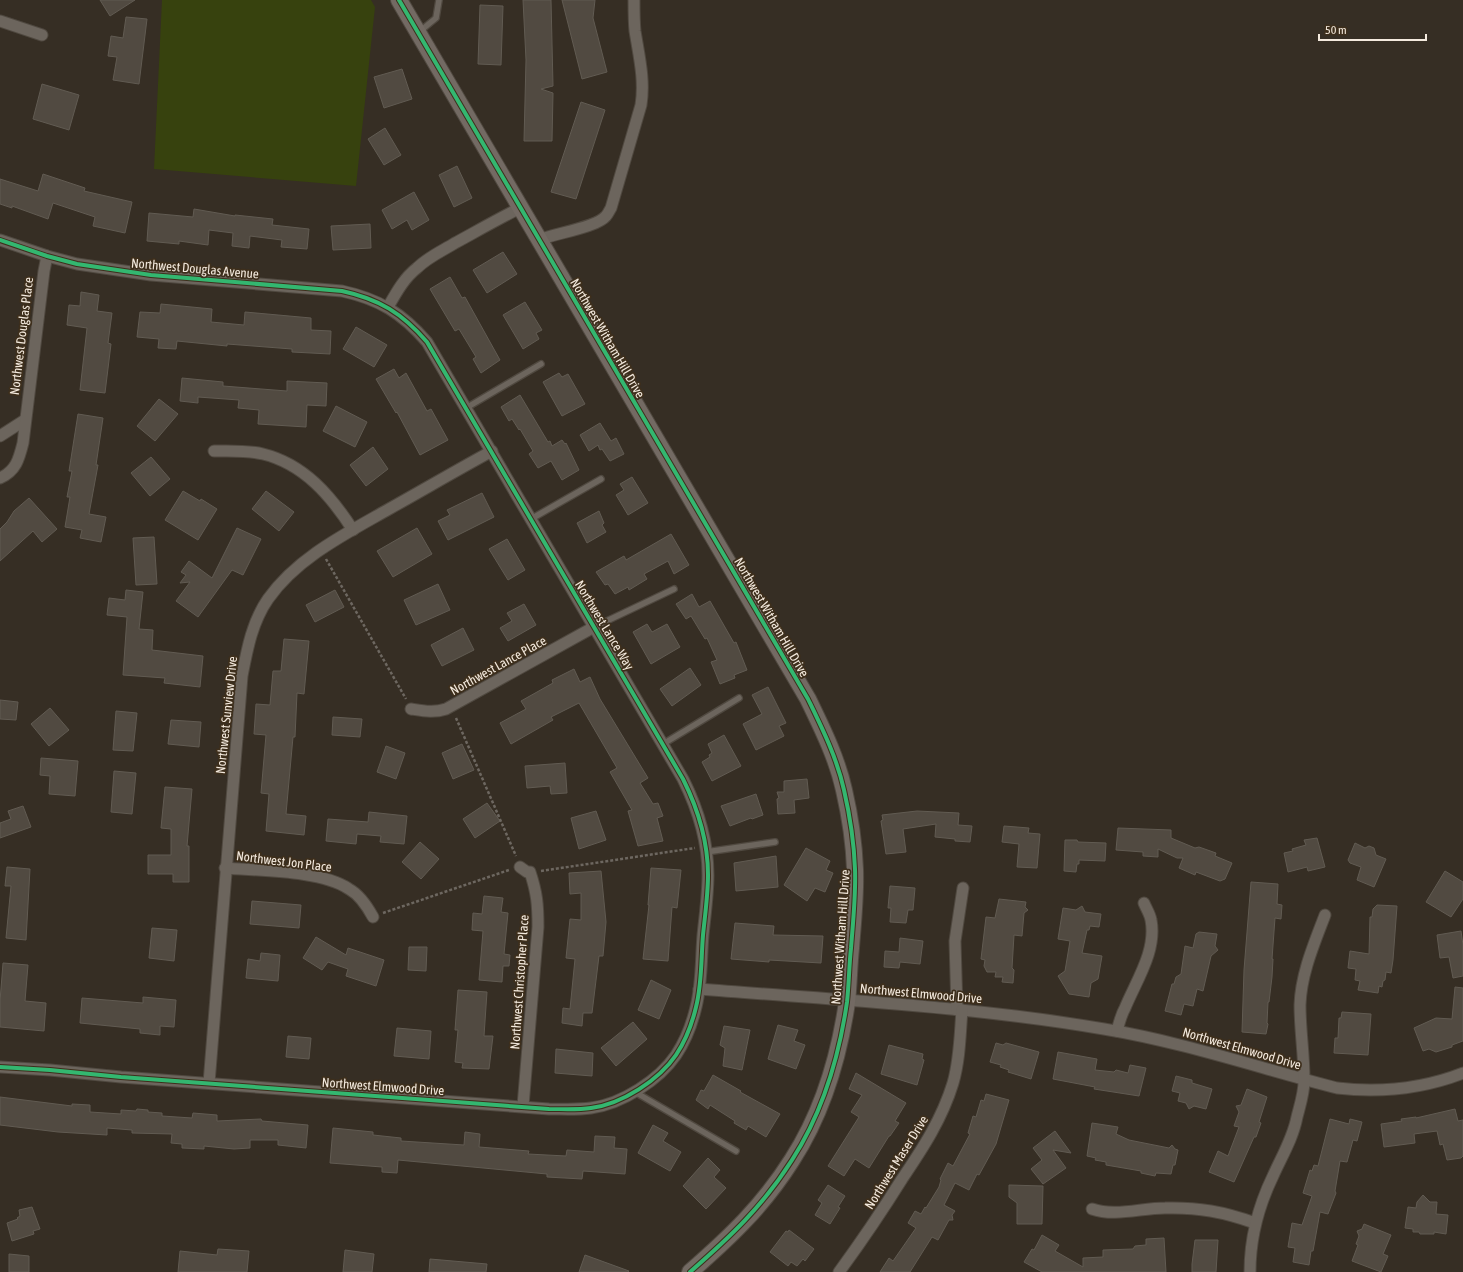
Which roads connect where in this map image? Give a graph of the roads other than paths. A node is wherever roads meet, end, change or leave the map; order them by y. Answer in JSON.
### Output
{"nodes":[{"id":1,"x":399,"y":0,"type":"edge"},
{"id":2,"x":439,"y":0,"type":"edge"},
{"id":3,"x":634,"y":0,"type":"edge"},
{"id":4,"x":0,"y":21,"type":"edge"},
{"id":5,"x":418,"y":32,"type":"junction"},
{"id":6,"x":42,"y":35,"type":"dead end"},
{"id":7,"x":520,"y":208,"type":"junction"},
{"id":8,"x":0,"y":240,"type":"edge"},
{"id":9,"x":539,"y":240,"type":"junction"},
{"id":10,"x":47,"y":256,"type":"junction"},
{"id":11,"x":388,"y":307,"type":"junction"},
{"id":12,"x":541,"y":364,"type":"dead end"},
{"id":13,"x":466,"y":408,"type":"junction"},
{"id":14,"x":25,"y":420,"type":"junction"},
{"id":15,"x":0,"y":436,"type":"edge"},
{"id":16,"x":214,"y":450,"type":"dead end"},
{"id":17,"x":492,"y":451,"type":"junction"},
{"id":18,"x":0,"y":478,"type":"edge"},
{"id":19,"x":601,"y":479,"type":"dead end"},
{"id":20,"x":531,"y":519,"type":"junction"},
{"id":21,"x":353,"y":530,"type":"junction"},
{"id":22,"x":674,"y":589,"type":"dead end"},
{"id":23,"x":594,"y":627,"type":"junction"},
{"id":24,"x":739,"y":698,"type":"dead end"},
{"id":25,"x":412,"y":709,"type":"road end"},
{"id":26,"x":663,"y":744,"type":"junction"},
{"id":27,"x":775,"y":842,"type":"dead end"},
{"id":28,"x":706,"y":850,"type":"junction"},
{"id":29,"x":225,"y":868,"type":"junction"},
{"id":30,"x":525,"y":869,"type":"road end"},
{"id":31,"x":963,"y":888,"type":"dead end"},
{"id":32,"x":1144,"y":903,"type":"dead end"},
{"id":33,"x":1325,"y":915,"type":"dead end"},
{"id":34,"x":373,"y":916,"type":"road end"},
{"id":35,"x":699,"y":989,"type":"junction"},
{"id":36,"x":847,"y":1001,"type":"junction"},
{"id":37,"x":960,"y":1010,"type":"junction"},
{"id":38,"x":1117,"y":1031,"type":"junction"},
{"id":39,"x":0,"y":1067,"type":"edge"},
{"id":40,"x":1463,"y":1073,"type":"edge"},
{"id":41,"x":1304,"y":1080,"type":"junction"},
{"id":42,"x":209,"y":1084,"type":"junction"},
{"id":43,"x":635,"y":1092,"type":"junction"},
{"id":44,"x":523,"y":1106,"type":"junction"},
{"id":45,"x":736,"y":1151,"type":"dead end"},
{"id":46,"x":1092,"y":1209,"type":"dead end"},
{"id":47,"x":1255,"y":1223,"type":"junction"},
{"id":48,"x":690,"y":1272,"type":"edge"},
{"id":49,"x":838,"y":1272,"type":"edge"},
{"id":50,"x":1250,"y":1272,"type":"edge"}],
"edges":[{"from":1,"to":5,"type":"street","name":"Northwest Witham Hill Drive"},
{"from":2,"to":5,"type":"lane"},
{"from":3,"to":9,"type":"street"},
{"from":4,"to":6,"type":"street"},
{"from":5,"to":7,"type":"street","name":"Northwest Witham Hill Drive"},
{"from":7,"to":9,"type":"street","name":"Northwest Witham Hill Drive"},
{"from":7,"to":11,"type":"street"},
{"from":8,"to":10,"type":"street","name":"Northwest Douglas Avenue"},
{"from":9,"to":36,"type":"street","name":"Northwest Witham Hill Drive"},
{"from":10,"to":11,"type":"street","name":"Northwest Douglas Avenue"},
{"from":10,"to":14,"type":"street","name":"Northwest Douglas Place"},
{"from":11,"to":13,"type":"street","name":"Northwest Lance Way"},
{"from":12,"to":13,"type":"lane"},
{"from":13,"to":17,"type":"street","name":"Northwest Lance Way"},
{"from":14,"to":15,"type":"street"},
{"from":14,"to":18,"type":"street","name":"Northwest Douglas Place"},
{"from":16,"to":21,"type":"street"},
{"from":17,"to":20,"type":"street","name":"Northwest Lance Way"},
{"from":17,"to":21,"type":"street","name":"Northwest Sunview Drive"},
{"from":19,"to":20,"type":"lane"},
{"from":20,"to":23,"type":"street","name":"Northwest Lance Way"},
{"from":21,"to":29,"type":"street","name":"Northwest Sunview Drive"},
{"from":22,"to":23,"type":"lane"},
{"from":23,"to":25,"type":"street","name":"Northwest Lance Place"},
{"from":23,"to":26,"type":"street","name":"Northwest Lance Way"},
{"from":24,"to":26,"type":"lane"},
{"from":26,"to":28,"type":"street","name":"Northwest Lance Way"},
{"from":27,"to":28,"type":"lane"},
{"from":28,"to":35,"type":"street","name":"Northwest Lance Way"},
{"from":29,"to":34,"type":"street","name":"Northwest Jon Place"},
{"from":29,"to":42,"type":"street","name":"Northwest Sunview Drive"},
{"from":30,"to":44,"type":"street","name":"Northwest Christopher Place"},
{"from":31,"to":37,"type":"street","name":"Northwest Maser Drive"},
{"from":32,"to":38,"type":"street"},
{"from":33,"to":41,"type":"street"},
{"from":35,"to":36,"type":"street","name":"Northwest Elmwood Drive"},
{"from":35,"to":43,"type":"street","name":"Northwest Elmwood Drive"},
{"from":36,"to":37,"type":"street","name":"Northwest Elmwood Drive"},
{"from":36,"to":48,"type":"street","name":"Northwest Witham Hill Drive"},
{"from":37,"to":38,"type":"street","name":"Northwest Elmwood Drive"},
{"from":37,"to":49,"type":"street","name":"Northwest Maser Drive"},
{"from":38,"to":41,"type":"street","name":"Northwest Elmwood Drive"},
{"from":39,"to":42,"type":"street","name":"Northwest Elmwood Drive"},
{"from":40,"to":41,"type":"street","name":"Northwest Elmwood Drive"},
{"from":41,"to":47,"type":"street"},
{"from":42,"to":44,"type":"street","name":"Northwest Elmwood Drive"},
{"from":43,"to":44,"type":"street","name":"Northwest Elmwood Drive"},
{"from":43,"to":45,"type":"lane"},
{"from":46,"to":47,"type":"street"},
{"from":47,"to":50,"type":"street"}]}
